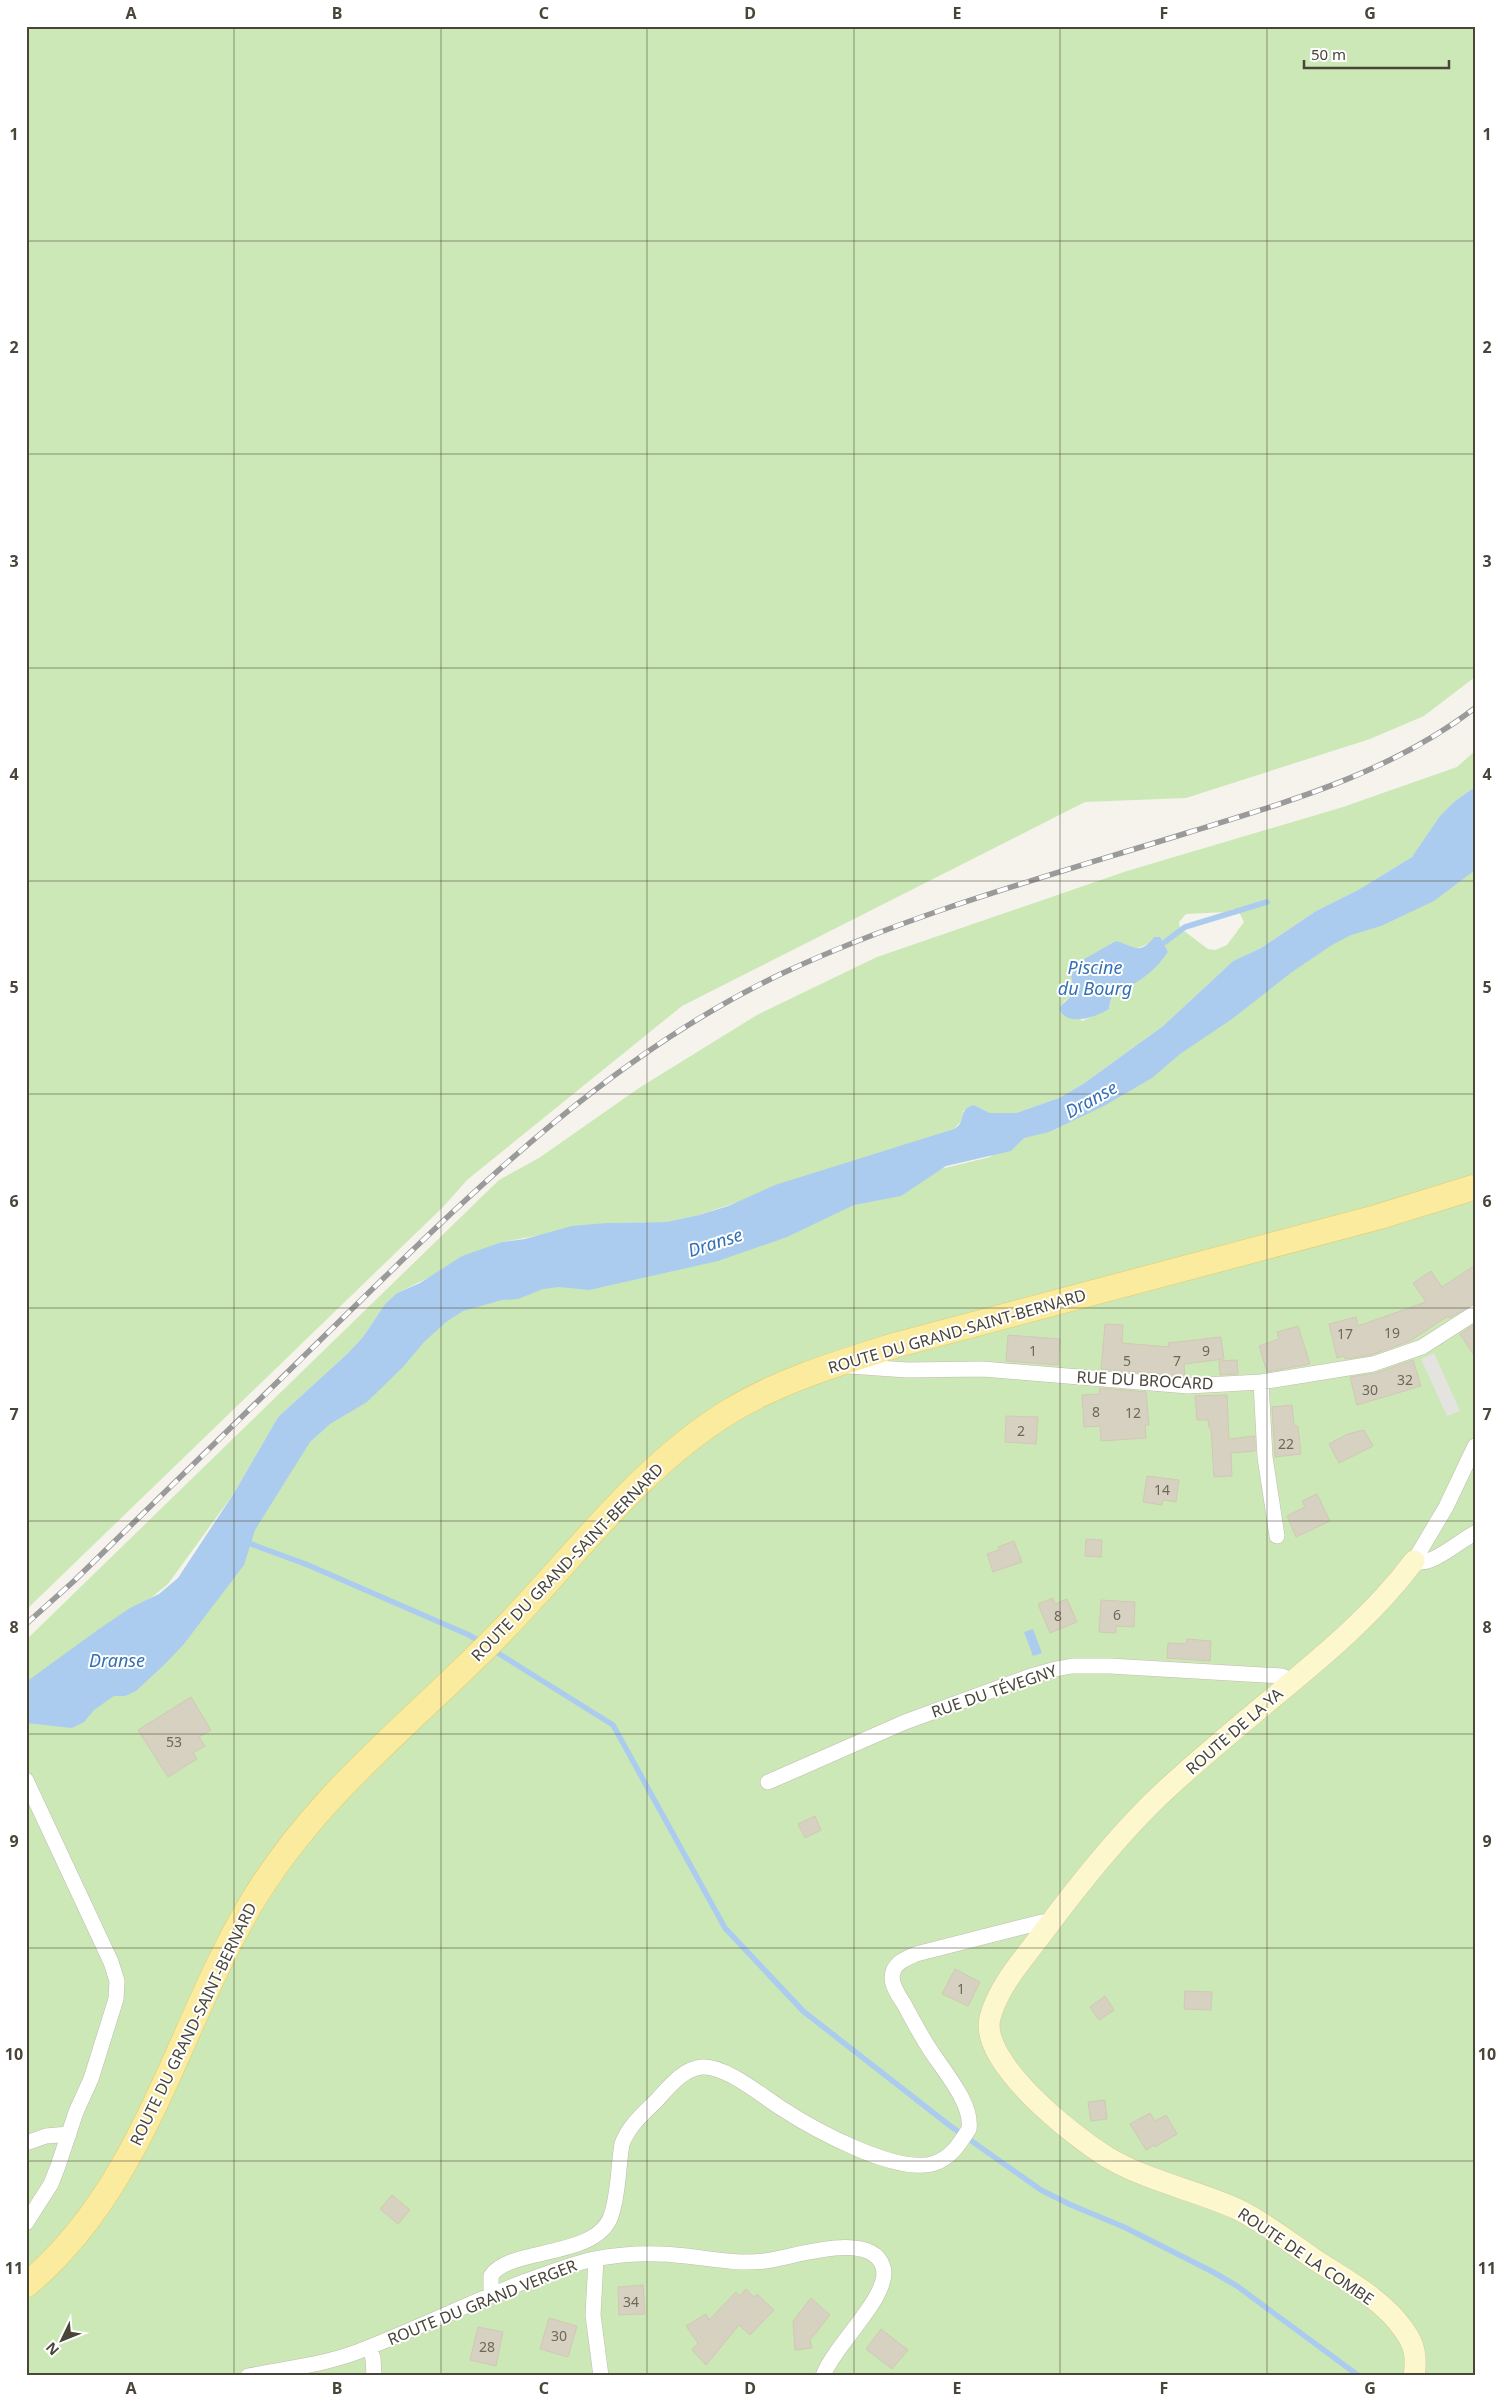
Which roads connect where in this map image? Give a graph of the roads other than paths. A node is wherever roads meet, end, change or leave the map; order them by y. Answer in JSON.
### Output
{"nodes":[{"id":1,"x":1475,"y":1187,"type":"edge"},
{"id":2,"x":1475,"y":1313,"type":"edge"},
{"id":3,"x":832,"y":1365,"type":"junction"},
{"id":4,"x":1261,"y":1382,"type":"junction"},
{"id":5,"x":1475,"y":1446,"type":"edge"},
{"id":6,"x":1475,"y":1533,"type":"edge"},
{"id":7,"x":1277,"y":1536,"type":"dead end"},
{"id":8,"x":1414,"y":1561,"type":"junction"},
{"id":9,"x":1292,"y":1681,"type":"junction"},
{"id":10,"x":26,"y":1780,"type":"edge"},
{"id":11,"x":768,"y":1782,"type":"dead end"},
{"id":12,"x":1048,"y":1925,"type":"junction"},
{"id":13,"x":990,"y":2018,"type":"joint"},
{"id":14,"x":69,"y":2134,"type":"junction"},
{"id":15,"x":26,"y":2143,"type":"edge"},
{"id":16,"x":26,"y":2223,"type":"edge"},
{"id":17,"x":596,"y":2259,"type":"junction"},
{"id":18,"x":26,"y":2285,"type":"edge"},
{"id":19,"x":491,"y":2295,"type":"junction"},
{"id":20,"x":369,"y":2347,"type":"junction"},
{"id":21,"x":248,"y":2376,"type":"edge"},
{"id":22,"x":374,"y":2376,"type":"edge"},
{"id":23,"x":601,"y":2376,"type":"edge"},
{"id":24,"x":823,"y":2376,"type":"edge"},
{"id":25,"x":1414,"y":2376,"type":"edge"}],
"edges":[{"from":1,"to":3,"type":"main road","name":"ROUTE DU GRAND-SAINT-BERNARD"},
{"from":2,"to":4,"type":"street","name":"RUE DU BROCARD"},
{"from":3,"to":4,"type":"street","name":"RUE DU BROCARD"},
{"from":3,"to":18,"type":"main road","name":"ROUTE DU GRAND-SAINT-BERNARD"},
{"from":4,"to":7,"type":"street"},
{"from":5,"to":8,"type":"street","name":"ROUTE DE LA YA"},
{"from":6,"to":8,"type":"street"},
{"from":8,"to":9,"type":"street","name":"ROUTE DE LA YA"},
{"from":9,"to":11,"type":"street","name":"RUE DU TÉVEGNY"},
{"from":9,"to":12,"type":"street","name":"ROUTE DE LA YA"},
{"from":10,"to":14,"type":"street"},
{"from":12,"to":13,"type":"street","name":"ROUTE DE LA YA"},
{"from":12,"to":19,"type":"street"},
{"from":13,"to":25,"type":"street","name":"ROUTE DE LA COMBE"},
{"from":14,"to":15,"type":"street"},
{"from":14,"to":16,"type":"street"},
{"from":17,"to":19,"type":"street","name":"ROUTE DU GRAND VERGER"},
{"from":17,"to":23,"type":"street"},
{"from":17,"to":24,"type":"street","name":"ROUTE DU GRAND VERGER"},
{"from":19,"to":20,"type":"street","name":"ROUTE DU GRAND VERGER"},
{"from":20,"to":21,"type":"street","name":"ROUTE DU GRAND VERGER"},
{"from":20,"to":22,"type":"street"}]}
